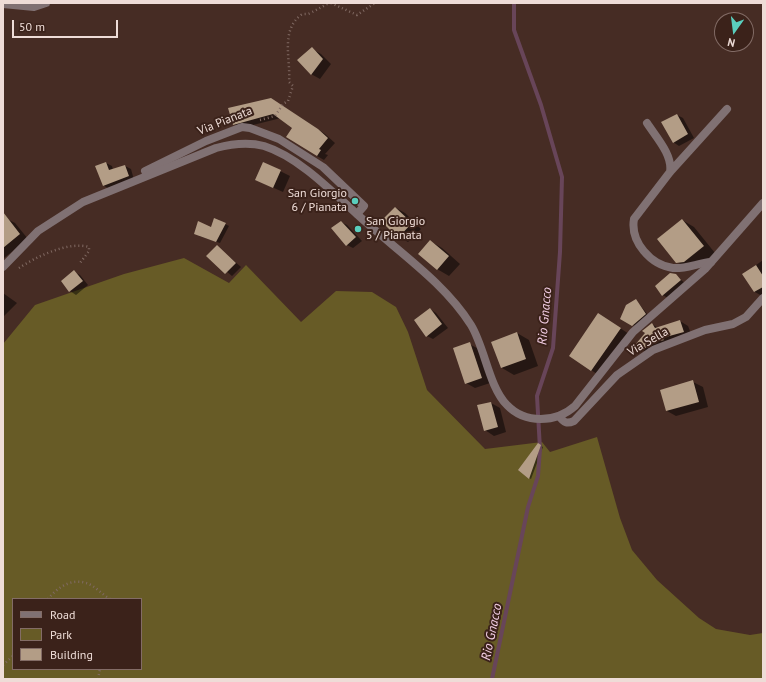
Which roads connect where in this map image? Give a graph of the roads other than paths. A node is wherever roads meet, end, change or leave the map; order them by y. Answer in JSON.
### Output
{"nodes":[{"id":1,"x":46,"y":3,"type":"edge"},
{"id":2,"x":3,"y":4,"type":"edge"},
{"id":3,"x":726,"y":109,"type":"dead end"},
{"id":4,"x":647,"y":123,"type":"dead end"},
{"id":5,"x":670,"y":172,"type":"junction"},
{"id":6,"x":147,"y":175,"type":"junction"},
{"id":7,"x":763,"y":203,"type":"edge"},
{"id":8,"x":357,"y":214,"type":"junction"},
{"id":9,"x":710,"y":262,"type":"junction"},
{"id":10,"x":3,"y":267,"type":"edge"},
{"id":11,"x":763,"y":298,"type":"edge"},
{"id":12,"x":559,"y":416,"type":"junction"}],
"edges":[{"from":1,"to":2,"type":"street"},
{"from":3,"to":5,"type":"street"},
{"from":4,"to":5,"type":"street"},
{"from":5,"to":9,"type":"street"},
{"from":6,"to":8,"type":"street"},
{"from":6,"to":8,"type":"street","name":"Via Pianata"},
{"from":6,"to":10,"type":"street"},
{"from":7,"to":9,"type":"street"},
{"from":8,"to":12,"type":"street"},
{"from":9,"to":12,"type":"street"},
{"from":11,"to":12,"type":"street","name":"Via Sella"}]}
